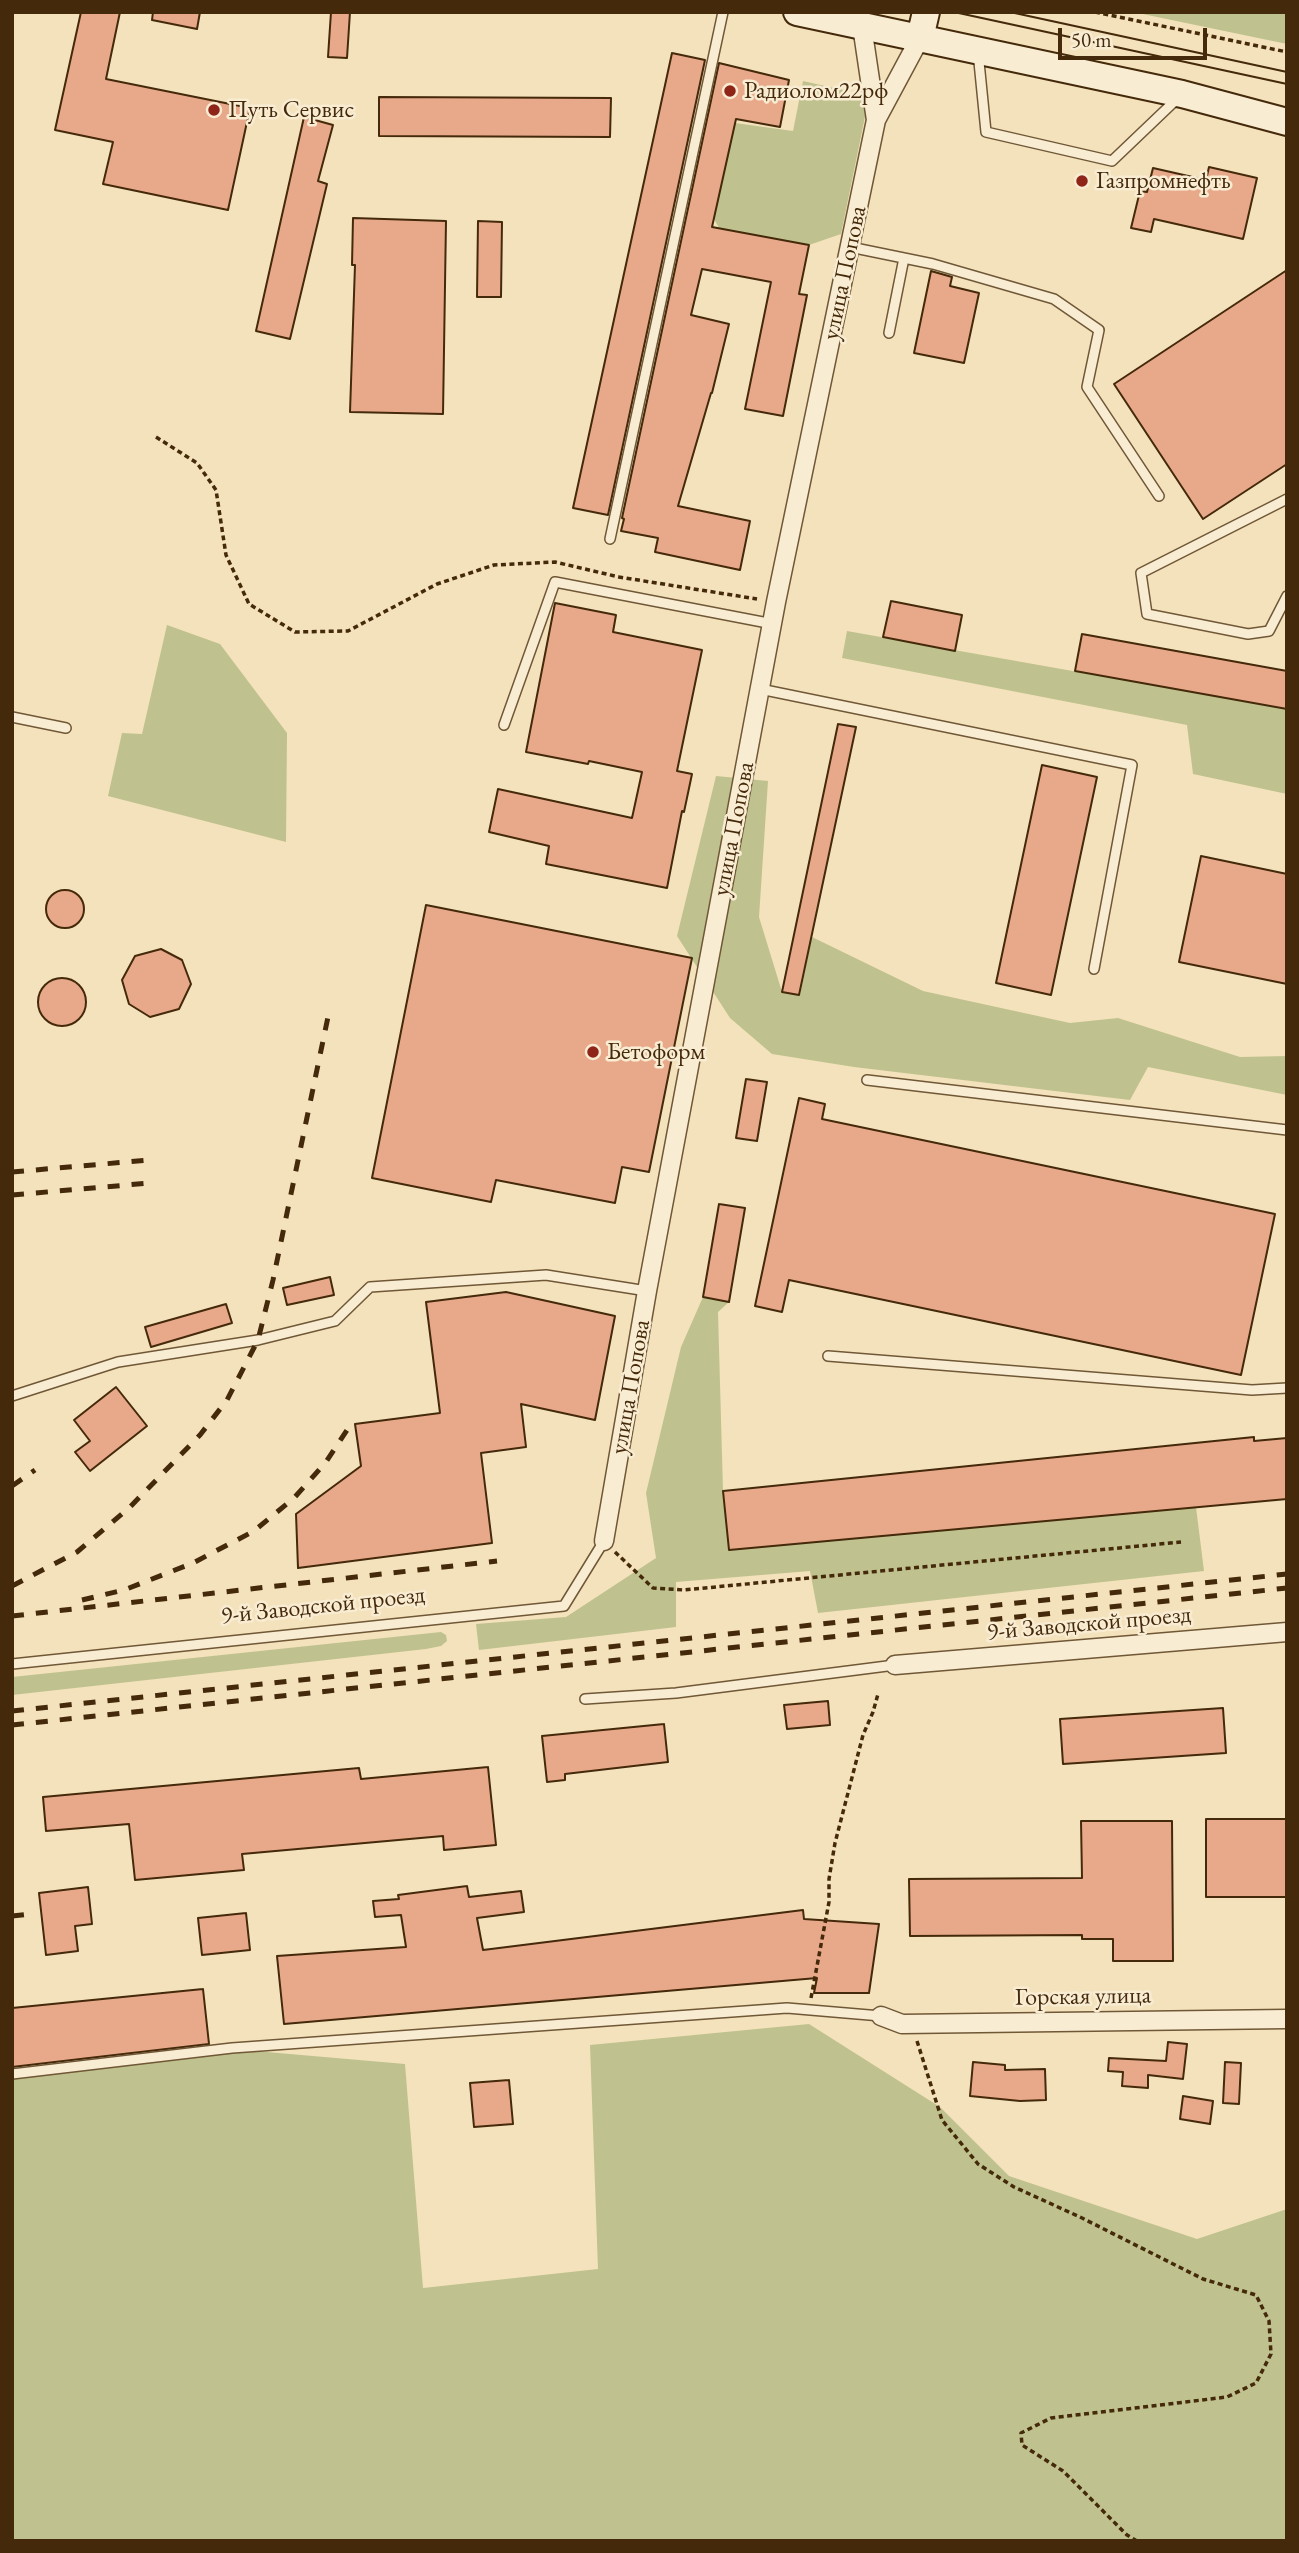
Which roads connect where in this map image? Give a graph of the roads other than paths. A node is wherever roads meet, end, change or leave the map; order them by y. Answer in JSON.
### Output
{"nodes":[{"id":1,"x":723,"y":12,"type":"edge"},
{"id":2,"x":797,"y":12,"type":"edge"},
{"id":3,"x":926,"y":12,"type":"edge"},
{"id":4,"x":864,"y":19,"type":"edge"},
{"id":5,"x":920,"y":38,"type":"junction"},
{"id":6,"x":978,"y":50,"type":"junction"},
{"id":7,"x":1182,"y":93,"type":"junction"},
{"id":8,"x":876,"y":120,"type":"junction"},
{"id":9,"x":1287,"y":122,"type":"edge"},
{"id":10,"x":850,"y":247,"type":"junction"},
{"id":11,"x":904,"y":258,"type":"junction"},
{"id":12,"x":889,"y":333,"type":"dead end"},
{"id":13,"x":1159,"y":496,"type":"dead end"},
{"id":14,"x":1287,"y":499,"type":"edge"},
{"id":15,"x":610,"y":539,"type":"dead end"},
{"id":16,"x":1287,"y":596,"type":"edge"},
{"id":17,"x":773,"y":624,"type":"junction"},
{"id":18,"x":760,"y":689,"type":"junction"},
{"id":19,"x":12,"y":717,"type":"edge"},
{"id":20,"x":504,"y":725,"type":"dead end"},
{"id":21,"x":66,"y":728,"type":"dead end"},
{"id":22,"x":1094,"y":969,"type":"dead end"},
{"id":23,"x":867,"y":1080,"type":"dead end"},
{"id":24,"x":1287,"y":1130,"type":"edge"},
{"id":25,"x":647,"y":1291,"type":"junction"},
{"id":26,"x":828,"y":1356,"type":"dead end"},
{"id":27,"x":1287,"y":1388,"type":"edge"},
{"id":28,"x":12,"y":1396,"type":"edge"},
{"id":29,"x":604,"y":1541,"type":"joint"},
{"id":30,"x":1287,"y":1632,"type":"edge"},
{"id":31,"x":12,"y":1664,"type":"edge"},
{"id":32,"x":895,"y":1665,"type":"joint"},
{"id":33,"x":584,"y":1699,"type":"dead end"},
{"id":34,"x":881,"y":2015,"type":"joint"},
{"id":35,"x":1287,"y":2019,"type":"edge"},
{"id":36,"x":12,"y":2074,"type":"edge"}],
"edges":[{"from":1,"to":15,"type":"lane"},
{"from":2,"to":4,"type":"main road"},
{"from":3,"to":5,"type":"main road","name":"улица Попова"},
{"from":4,"to":5,"type":"main road"},
{"from":4,"to":8,"type":"street","name":"улица Попова"},
{"from":5,"to":6,"type":"main road"},
{"from":5,"to":8,"type":"street","name":"улица Попова"},
{"from":6,"to":7,"type":"main road"},
{"from":6,"to":7,"type":"lane"},
{"from":7,"to":9,"type":"main road"},
{"from":8,"to":10,"type":"street","name":"улица Попова"},
{"from":10,"to":11,"type":"lane"},
{"from":10,"to":17,"type":"street","name":"улица Попова"},
{"from":11,"to":12,"type":"lane"},
{"from":11,"to":13,"type":"lane"},
{"from":14,"to":16,"type":"lane"},
{"from":17,"to":18,"type":"street","name":"улица Попова"},
{"from":17,"to":20,"type":"lane"},
{"from":18,"to":22,"type":"lane"},
{"from":18,"to":25,"type":"street","name":"улица Попова"},
{"from":19,"to":21,"type":"lane"},
{"from":23,"to":24,"type":"lane"},
{"from":25,"to":28,"type":"lane"},
{"from":25,"to":29,"type":"street","name":"улица Попова"},
{"from":26,"to":27,"type":"lane"},
{"from":29,"to":31,"type":"lane","name":"9-й Заводской проезд"},
{"from":30,"to":32,"type":"street","name":"9-й Заводской проезд"},
{"from":32,"to":33,"type":"lane"},
{"from":34,"to":35,"type":"street","name":"Горская улица"},
{"from":34,"to":36,"type":"lane"}]}
